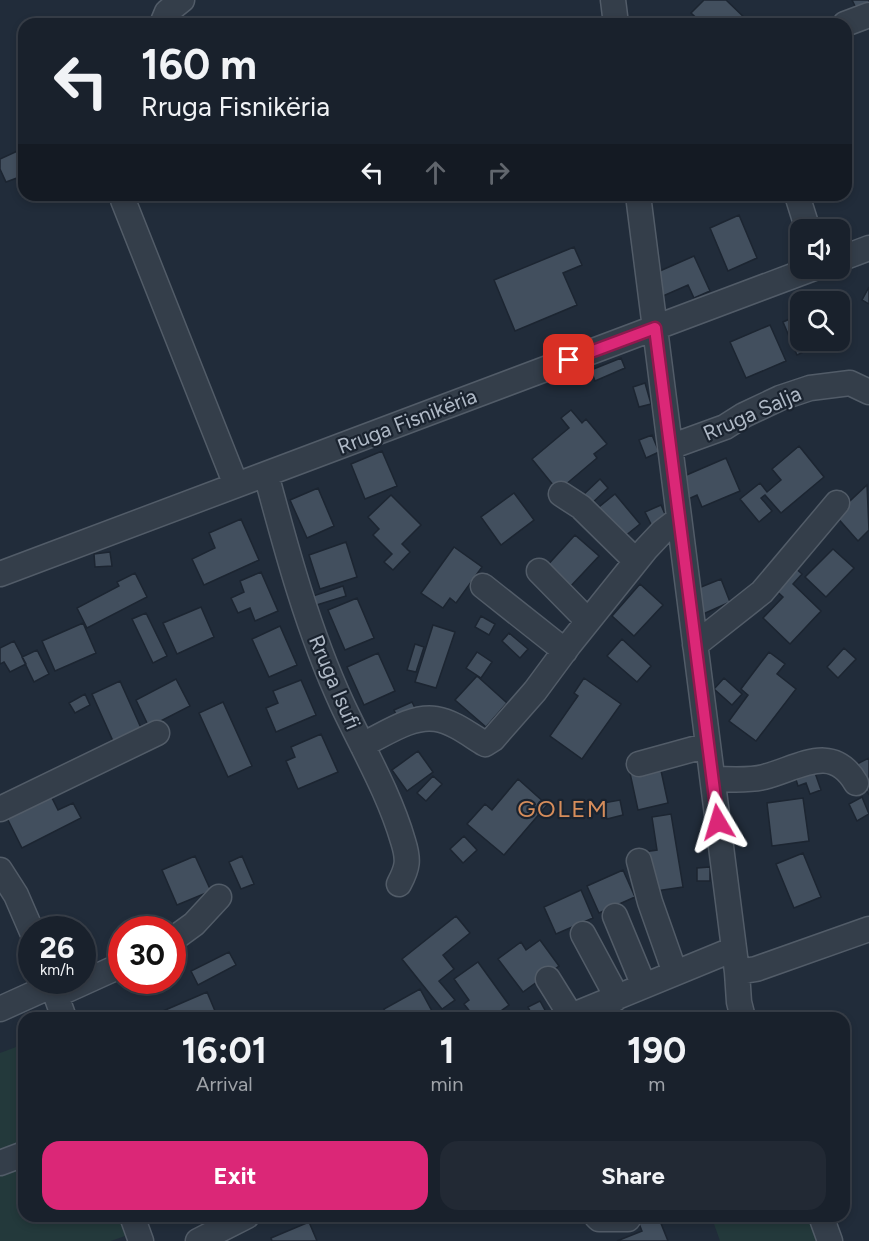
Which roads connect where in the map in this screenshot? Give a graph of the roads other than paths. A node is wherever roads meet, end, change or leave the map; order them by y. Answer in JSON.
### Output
{"nodes":[{"id":1,"x":182,"y":0,"type":"edge"},
{"id":2,"x":613,"y":0,"type":"edge"},
{"id":3,"x":869,"y":15,"type":"edge"},
{"id":4,"x":164,"y":18,"type":"edge"},
{"id":5,"x":615,"y":18,"type":"edge"},
{"id":6,"x":852,"y":21,"type":"edge"},
{"id":7,"x":123,"y":201,"type":"edge"},
{"id":8,"x":639,"y":201,"type":"edge"},
{"id":9,"x":799,"y":201,"type":"edge"},
{"id":10,"x":805,"y":219,"type":"edge"},
{"id":11,"x":869,"y":248,"type":"edge"},
{"id":12,"x":850,"y":255,"type":"edge"},
{"id":13,"x":790,"y":277,"type":"edge"},
{"id":14,"x":655,"y":328,"type":"junction"},
{"id":15,"x":869,"y":392,"type":"edge"},
{"id":16,"x":670,"y":447,"type":"junction"},
{"id":17,"x":266,"y":474,"type":"junction"},
{"id":18,"x":236,"y":485,"type":"junction"},
{"id":19,"x":561,"y":494,"type":"dead end"},
{"id":20,"x":837,"y":503,"type":"dead end"},
{"id":21,"x":679,"y":519,"type":"junction"},
{"id":22,"x":636,"y":561,"type":"junction"},
{"id":23,"x":539,"y":571,"type":"dead end"},
{"id":24,"x":0,"y":574,"type":"edge"},
{"id":25,"x":483,"y":586,"type":"dead end"},
{"id":26,"x":588,"y":621,"type":"junction"},
{"id":27,"x":695,"y":645,"type":"junction"},
{"id":28,"x":565,"y":651,"type":"junction"},
{"id":29,"x":157,"y":733,"type":"dead end"},
{"id":30,"x":362,"y":745,"type":"junction"},
{"id":31,"x":708,"y":745,"type":"junction"},
{"id":32,"x":639,"y":764,"type":"dead end"},
{"id":33,"x":713,"y":779,"type":"junction"},
{"id":34,"x":856,"y":783,"type":"dead end"},
{"id":35,"x":0,"y":809,"type":"edge"},
{"id":36,"x":639,"y":861,"type":"dead end"},
{"id":37,"x":0,"y":871,"type":"edge"},
{"id":38,"x":399,"y":884,"type":"dead end"},
{"id":39,"x":219,"y":897,"type":"dead end"},
{"id":40,"x":25,"y":916,"type":"edge"},
{"id":41,"x":615,"y":916,"type":"dead end"},
{"id":42,"x":869,"y":928,"type":"edge"},
{"id":43,"x":186,"y":930,"type":"edge"},
{"id":44,"x":583,"y":934,"type":"dead end"},
{"id":45,"x":736,"y":961,"type":"junction"},
{"id":46,"x":675,"y":973,"type":"junction"},
{"id":47,"x":548,"y":979,"type":"dead end"},
{"id":48,"x":644,"y":986,"type":"junction"},
{"id":49,"x":36,"y":994,"type":"edge"},
{"id":50,"x":55,"y":994,"type":"edge"},
{"id":51,"x":615,"y":999,"type":"junction"},
{"id":52,"x":0,"y":1009,"type":"edge"},
{"id":53,"x":62,"y":1012,"type":"edge"},
{"id":54,"x":577,"y":1012,"type":"edge"},
{"id":55,"x":588,"y":1012,"type":"edge"},
{"id":56,"x":742,"y":1012,"type":"edge"},
{"id":57,"x":18,"y":1156,"type":"edge"},
{"id":58,"x":0,"y":1163,"type":"edge"},
{"id":59,"x":134,"y":1222,"type":"edge"},
{"id":60,"x":235,"y":1222,"type":"edge"},
{"id":61,"x":823,"y":1222,"type":"edge"},
{"id":62,"x":139,"y":1240,"type":"edge"},
{"id":63,"x":198,"y":1241,"type":"edge"},
{"id":64,"x":830,"y":1241,"type":"edge"}],
"edges":[{"from":1,"to":4,"type":"street"},
{"from":2,"to":5,"type":"street"},
{"from":3,"to":6,"type":"street"},
{"from":7,"to":18,"type":"street"},
{"from":8,"to":14,"type":"street"},
{"from":9,"to":10,"type":"street"},
{"from":11,"to":12,"type":"street"},
{"from":13,"to":14,"type":"street","name":"Rruga Fisnikëria"},
{"from":14,"to":16,"type":"street"},
{"from":14,"to":17,"type":"street","name":"Rruga Fisnikëria"},
{"from":15,"to":16,"type":"street","name":"Rruga Salja"},
{"from":16,"to":21,"type":"street"},
{"from":17,"to":18,"type":"street","name":"Rruga Fisnikëria"},
{"from":17,"to":30,"type":"street","name":"Rruga Isufi"},
{"from":18,"to":24,"type":"street","name":"Rruga Fisnikëria"},
{"from":19,"to":22,"type":"street"},
{"from":20,"to":27,"type":"street"},
{"from":21,"to":22,"type":"street"},
{"from":21,"to":27,"type":"street"},
{"from":22,"to":26,"type":"street"},
{"from":23,"to":26,"type":"street"},
{"from":25,"to":28,"type":"street"},
{"from":26,"to":28,"type":"street"},
{"from":27,"to":31,"type":"street"},
{"from":28,"to":30,"type":"street"},
{"from":29,"to":35,"type":"street"},
{"from":30,"to":38,"type":"street","name":"Rruga Isufi"},
{"from":31,"to":32,"type":"street"},
{"from":31,"to":33,"type":"street"},
{"from":33,"to":34,"type":"street"},
{"from":33,"to":45,"type":"street"},
{"from":36,"to":46,"type":"street"},
{"from":37,"to":40,"type":"street"},
{"from":39,"to":43,"type":"street"},
{"from":41,"to":48,"type":"street"},
{"from":42,"to":45,"type":"street"},
{"from":44,"to":51,"type":"street"},
{"from":45,"to":46,"type":"street"},
{"from":45,"to":56,"type":"street"},
{"from":46,"to":48,"type":"street"},
{"from":47,"to":54,"type":"street"},
{"from":48,"to":51,"type":"street"},
{"from":49,"to":52,"type":"street"},
{"from":50,"to":53,"type":"street"},
{"from":51,"to":55,"type":"street"},
{"from":57,"to":58,"type":"street"},
{"from":59,"to":62,"type":"street"},
{"from":60,"to":63,"type":"street"},
{"from":61,"to":64,"type":"street"}]}
